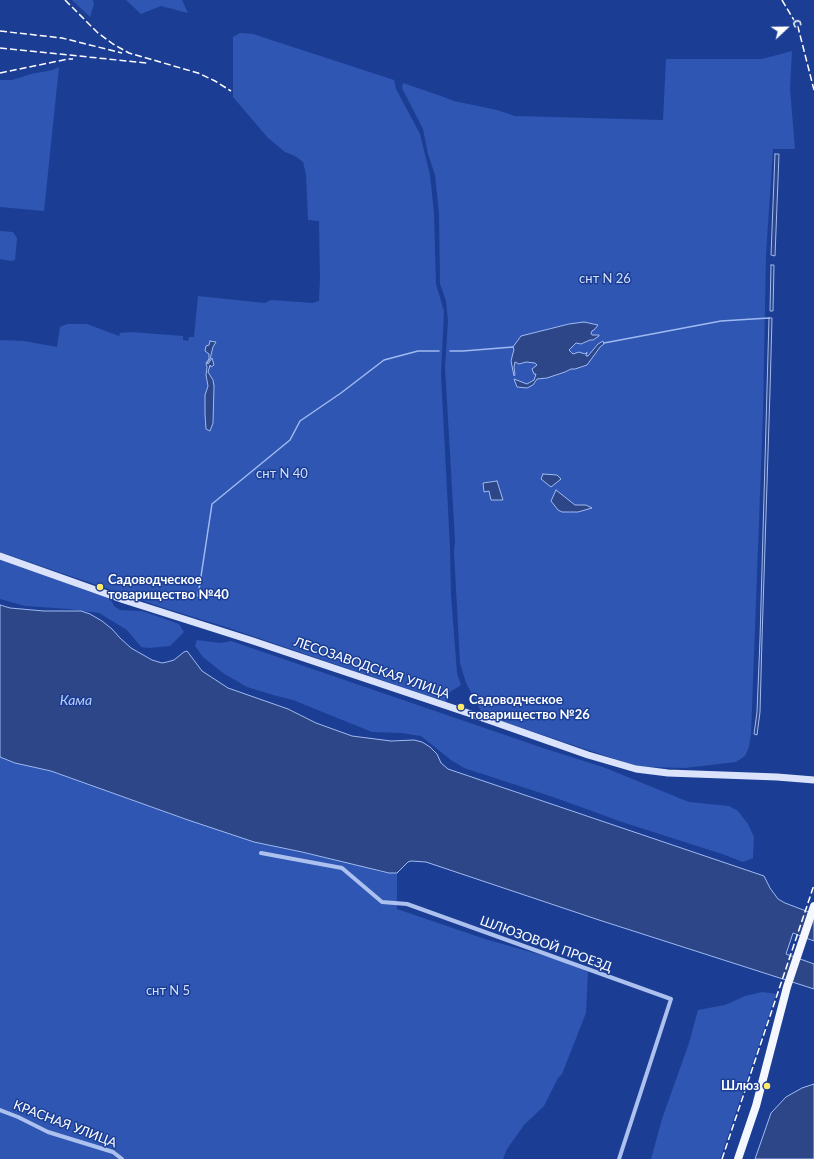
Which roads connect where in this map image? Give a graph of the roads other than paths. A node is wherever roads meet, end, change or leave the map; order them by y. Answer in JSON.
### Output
{"nodes":[{"id":1,"x":0,"y":556,"type":"edge"},
{"id":2,"x":814,"y":780,"type":"edge"},
{"id":3,"x":261,"y":853,"type":"dead end"},
{"id":4,"x":814,"y":906,"type":"edge"},
{"id":5,"x":0,"y":1110,"type":"edge"},
{"id":6,"x":122,"y":1159,"type":"edge"},
{"id":7,"x":619,"y":1159,"type":"edge"},
{"id":8,"x":738,"y":1159,"type":"edge"}],
"edges":[{"from":1,"to":2,"type":"street","name":"ЛЕСОЗАВОДСКАЯ УЛИЦА"},
{"from":3,"to":7,"type":"street","name":"ШЛЮЗОВОЙ ПРОЕЗД"},
{"from":4,"to":8,"type":"main road"},
{"from":5,"to":6,"type":"street","name":"КРАСНАЯ УЛИЦА"}]}
